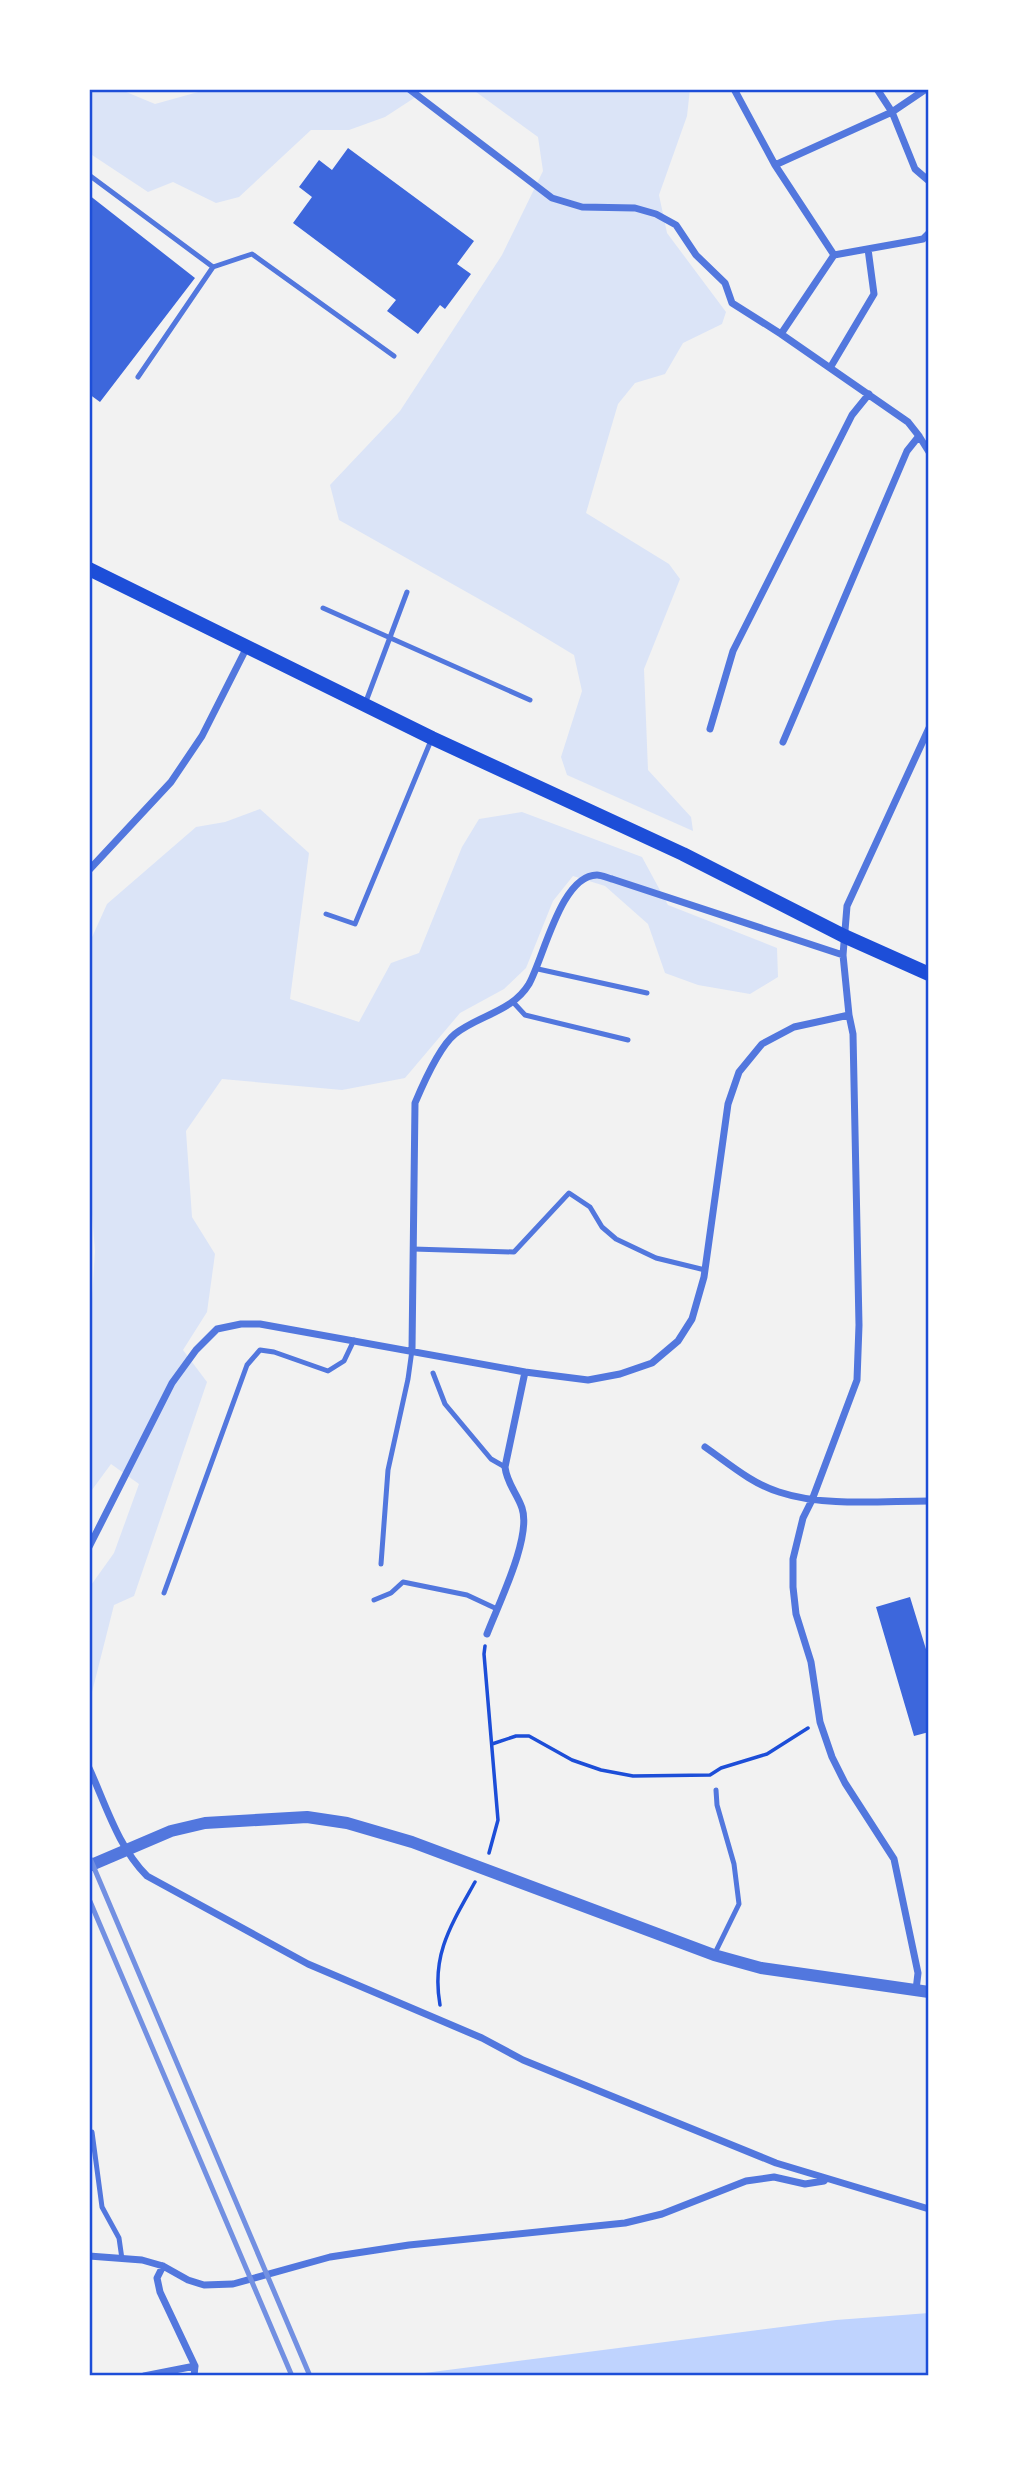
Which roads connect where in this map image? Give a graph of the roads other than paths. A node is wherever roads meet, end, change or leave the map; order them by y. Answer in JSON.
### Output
{"nodes":[{"id":1,"x":409,"y":89,"type":"edge"},
{"id":2,"x":734,"y":89,"type":"edge"},
{"id":3,"x":877,"y":89,"type":"edge"},
{"id":4,"x":926,"y":89,"type":"edge"},
{"id":5,"x":892,"y":112,"type":"junction"},
{"id":6,"x":775,"y":165,"type":"junction"},
{"id":7,"x":89,"y":176,"type":"edge"},
{"id":8,"x":929,"y":181,"type":"edge"},
{"id":9,"x":929,"y":233,"type":"edge"},
{"id":10,"x":868,"y":249,"type":"junction"},
{"id":11,"x":834,"y":255,"type":"junction"},
{"id":12,"x":213,"y":267,"type":"junction"},
{"id":13,"x":781,"y":334,"type":"junction"},
{"id":14,"x":394,"y":356,"type":"dead end"},
{"id":15,"x":830,"y":368,"type":"junction"},
{"id":16,"x":138,"y":377,"type":"dead end"},
{"id":17,"x":869,"y":394,"type":"junction"},
{"id":18,"x":919,"y":436,"type":"junction"},
{"id":19,"x":929,"y":452,"type":"edge"},
{"id":20,"x":89,"y":569,"type":"edge"},
{"id":21,"x":407,"y":592,"type":"dead end"},
{"id":22,"x":323,"y":608,"type":"dead end"},
{"id":23,"x":389,"y":639,"type":"junction"},
{"id":24,"x":247,"y":646,"type":"junction"},
{"id":25,"x":530,"y":700,"type":"dead end"},
{"id":26,"x":365,"y":704,"type":"junction"},
{"id":27,"x":929,"y":728,"type":"edge"},
{"id":28,"x":710,"y":729,"type":"dead end"},
{"id":29,"x":432,"y":738,"type":"junction"},
{"id":30,"x":783,"y":742,"type":"dead end"},
{"id":31,"x":89,"y":870,"type":"edge"},
{"id":32,"x":326,"y":914,"type":"dead end"},
{"id":33,"x":844,"y":936,"type":"junction"},
{"id":34,"x":843,"y":955,"type":"junction"},
{"id":35,"x":538,"y":969,"type":"junction"},
{"id":36,"x":929,"y":974,"type":"edge"},
{"id":37,"x":647,"y":993,"type":"dead end"},
{"id":38,"x":513,"y":1002,"type":"junction"},
{"id":39,"x":849,"y":1015,"type":"junction"},
{"id":40,"x":628,"y":1040,"type":"dead end"},
{"id":41,"x":413,"y":1249,"type":"junction"},
{"id":42,"x":705,"y":1270,"type":"junction"},
{"id":43,"x":354,"y":1340,"type":"junction"},
{"id":44,"x":412,"y":1350,"type":"junction"},
{"id":45,"x":525,"y":1372,"type":"junction"},
{"id":46,"x":433,"y":1373,"type":"dead end"},
{"id":47,"x":705,"y":1447,"type":"dead end"},
{"id":48,"x":505,"y":1467,"type":"junction"},
{"id":49,"x":812,"y":1500,"type":"junction"},
{"id":50,"x":929,"y":1502,"type":"edge"},
{"id":51,"x":89,"y":1547,"type":"edge"},
{"id":52,"x":381,"y":1564,"type":"dead end"},
{"id":53,"x":164,"y":1593,"type":"dead end"},
{"id":54,"x":374,"y":1601,"type":"dead end"},
{"id":55,"x":497,"y":1609,"type":"junction"},
{"id":56,"x":486,"y":1634,"type":"road end"},
{"id":57,"x":89,"y":1768,"type":"edge"},
{"id":58,"x":716,"y":1790,"type":"dead end"},
{"id":59,"x":126,"y":1850,"type":"junction"},
{"id":60,"x":89,"y":1866,"type":"edge"},
{"id":61,"x":714,"y":1955,"type":"junction"},
{"id":62,"x":922,"y":1991,"type":"edge"},
{"id":63,"x":92,"y":2132,"type":"dead end"},
{"id":64,"x":828,"y":2181,"type":"junction"},
{"id":65,"x":929,"y":2209,"type":"edge"},
{"id":66,"x":89,"y":2256,"type":"edge"},
{"id":67,"x":122,"y":2259,"type":"junction"},
{"id":68,"x":163,"y":2266,"type":"junction"},
{"id":69,"x":195,"y":2365,"type":"junction"},
{"id":70,"x":144,"y":2376,"type":"edge"},
{"id":71,"x":194,"y":2376,"type":"edge"}],
"edges":[{"from":1,"to":13,"type":"street"},
{"from":2,"to":6,"type":"street"},
{"from":3,"to":5,"type":"street"},
{"from":4,"to":5,"type":"street"},
{"from":5,"to":6,"type":"street"},
{"from":5,"to":8,"type":"street"},
{"from":6,"to":11,"type":"street"},
{"from":7,"to":12,"type":"lane"},
{"from":9,"to":10,"type":"street"},
{"from":10,"to":11,"type":"street"},
{"from":10,"to":15,"type":"street"},
{"from":11,"to":13,"type":"street"},
{"from":12,"to":14,"type":"lane"},
{"from":12,"to":16,"type":"lane"},
{"from":13,"to":15,"type":"street"},
{"from":15,"to":17,"type":"street"},
{"from":17,"to":18,"type":"street"},
{"from":17,"to":28,"type":"street"},
{"from":18,"to":19,"type":"street"},
{"from":18,"to":30,"type":"street"},
{"from":20,"to":24,"type":"main road"},
{"from":21,"to":23,"type":"lane"},
{"from":22,"to":23,"type":"lane"},
{"from":23,"to":25,"type":"lane"},
{"from":23,"to":26,"type":"lane"},
{"from":24,"to":26,"type":"main road"},
{"from":24,"to":31,"type":"street"},
{"from":26,"to":29,"type":"main road"},
{"from":27,"to":33,"type":"street"},
{"from":29,"to":32,"type":"lane"},
{"from":29,"to":33,"type":"main road"},
{"from":33,"to":34,"type":"street"},
{"from":33,"to":36,"type":"main road"},
{"from":34,"to":35,"type":"street"},
{"from":34,"to":39,"type":"street"},
{"from":35,"to":37,"type":"lane"},
{"from":35,"to":38,"type":"street"},
{"from":38,"to":40,"type":"lane"},
{"from":38,"to":41,"type":"street"},
{"from":39,"to":42,"type":"street"},
{"from":39,"to":49,"type":"street"},
{"from":41,"to":42,"type":"lane"},
{"from":41,"to":44,"type":"street"},
{"from":42,"to":45,"type":"street"},
{"from":43,"to":44,"type":"street"},
{"from":43,"to":51,"type":"street"},
{"from":43,"to":53,"type":"lane"},
{"from":44,"to":45,"type":"street"},
{"from":44,"to":52,"type":"lane"},
{"from":45,"to":48,"type":"street"},
{"from":46,"to":48,"type":"lane"},
{"from":47,"to":49,"type":"street"},
{"from":48,"to":55,"type":"street"},
{"from":49,"to":50,"type":"street"},
{"from":49,"to":62,"type":"street"},
{"from":54,"to":55,"type":"lane"},
{"from":55,"to":56,"type":"street"},
{"from":57,"to":59,"type":"street"},
{"from":58,"to":61,"type":"lane"},
{"from":59,"to":60,"type":"street"},
{"from":59,"to":61,"type":"street"},
{"from":59,"to":64,"type":"street"},
{"from":61,"to":62,"type":"street"},
{"from":63,"to":67,"type":"lane"},
{"from":64,"to":65,"type":"street"},
{"from":64,"to":68,"type":"street"},
{"from":66,"to":67,"type":"street"},
{"from":67,"to":68,"type":"street"},
{"from":68,"to":69,"type":"street"},
{"from":69,"to":70,"type":"street"},
{"from":69,"to":71,"type":"street"}]}
